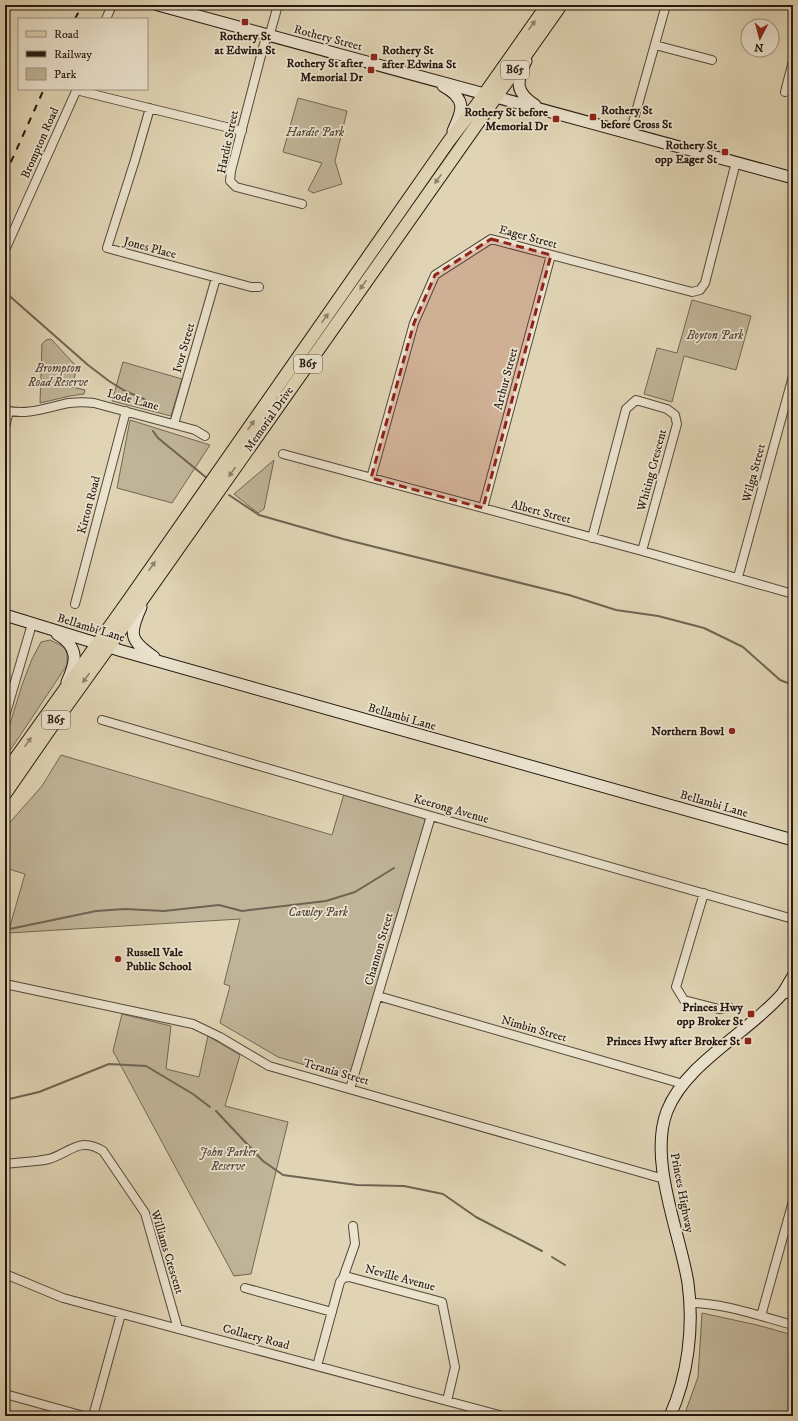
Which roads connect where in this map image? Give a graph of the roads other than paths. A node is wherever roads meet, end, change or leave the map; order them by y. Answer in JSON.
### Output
{"nodes":[{"id":1,"x":112,"y":5,"type":"edge"},
{"id":2,"x":158,"y":5,"type":"edge"},
{"id":3,"x":278,"y":5,"type":"edge"},
{"id":4,"x":547,"y":5,"type":"edge"},
{"id":5,"x":561,"y":5,"type":"edge"},
{"id":6,"x":666,"y":5,"type":"edge"},
{"id":7,"x":106,"y":18,"type":"edge"},
{"id":8,"x":268,"y":35,"type":"junction"},
{"id":9,"x":535,"y":43,"type":"junction"},
{"id":10,"x":655,"y":45,"type":"junction"},
{"id":11,"x":712,"y":60,"type":"dead end"},
{"id":12,"x":793,"y":61,"type":"edge"},
{"id":13,"x":431,"y":80,"type":"junction"},
{"id":14,"x":76,"y":90,"type":"edge"},
{"id":15,"x":785,"y":92,"type":"dead end"},
{"id":16,"x":484,"y":94,"type":"junction"},
{"id":17,"x":497,"y":97,"type":"junction"},
{"id":18,"x":150,"y":108,"type":"junction"},
{"id":19,"x":541,"y":110,"type":"junction"},
{"id":20,"x":242,"y":131,"type":"junction"},
{"id":21,"x":630,"y":133,"type":"junction"},
{"id":22,"x":449,"y":141,"type":"junction"},
{"id":23,"x":736,"y":162,"type":"junction"},
{"id":24,"x":793,"y":178,"type":"edge"},
{"id":25,"x":302,"y":204,"type":"dead end"},
{"id":26,"x":5,"y":250,"type":"edge"},
{"id":27,"x":552,"y":255,"type":"junction"},
{"id":28,"x":216,"y":278,"type":"junction"},
{"id":29,"x":259,"y":287,"type":"dead end"},
{"id":30,"x":793,"y":376,"type":"edge"},
{"id":31,"x":7,"y":411,"type":"edge"},
{"id":32,"x":126,"y":411,"type":"junction"},
{"id":33,"x":174,"y":424,"type":"junction"},
{"id":34,"x":5,"y":427,"type":"edge"},
{"id":35,"x":205,"y":436,"type":"dead end"},
{"id":36,"x":283,"y":454,"type":"dead end"},
{"id":37,"x":371,"y":478,"type":"junction"},
{"id":38,"x":483,"y":508,"type":"junction"},
{"id":39,"x":592,"y":538,"type":"junction"},
{"id":40,"x":642,"y":551,"type":"junction"},
{"id":41,"x":738,"y":577,"type":"junction"},
{"id":42,"x":793,"y":594,"type":"edge"},
{"id":43,"x":145,"y":595,"type":"junction"},
{"id":44,"x":74,"y":604,"type":"dead end"},
{"id":45,"x":5,"y":614,"type":"edge"},
{"id":46,"x":32,"y":624,"type":"junction"},
{"id":47,"x":47,"y":628,"type":"junction"},
{"id":48,"x":104,"y":645,"type":"junction"},
{"id":49,"x":162,"y":662,"type":"junction"},
{"id":50,"x":57,"y":700,"type":"junction"},
{"id":51,"x":5,"y":716,"type":"edge"},
{"id":52,"x":102,"y":720,"type":"dead end"},
{"id":53,"x":5,"y":773,"type":"edge"},
{"id":54,"x":5,"y":794,"type":"edge"},
{"id":55,"x":430,"y":816,"type":"junction"},
{"id":56,"x":745,"y":826,"type":"junction"},
{"id":57,"x":793,"y":840,"type":"edge"},
{"id":58,"x":793,"y":846,"type":"edge"},
{"id":59,"x":704,"y":893,"type":"junction"},
{"id":60,"x":793,"y":919,"type":"edge"},
{"id":61,"x":793,"y":976,"type":"edge"},
{"id":62,"x":5,"y":984,"type":"edge"},
{"id":63,"x":788,"y":994,"type":"edge"},
{"id":64,"x":378,"y":996,"type":"junction"},
{"id":65,"x":729,"y":1007,"type":"dead end"},
{"id":66,"x":683,"y":1084,"type":"junction"},
{"id":67,"x":350,"y":1089,"type":"junction"},
{"id":68,"x":5,"y":1164,"type":"edge"},
{"id":69,"x":664,"y":1179,"type":"junction"},
{"id":70,"x":793,"y":1201,"type":"edge"},
{"id":71,"x":353,"y":1226,"type":"dead end"},
{"id":72,"x":5,"y":1274,"type":"edge"},
{"id":73,"x":343,"y":1278,"type":"junction"},
{"id":74,"x":245,"y":1288,"type":"dead end"},
{"id":75,"x":690,"y":1303,"type":"junction"},
{"id":76,"x":332,"y":1312,"type":"junction"},
{"id":77,"x":121,"y":1314,"type":"junction"},
{"id":78,"x":761,"y":1316,"type":"junction"},
{"id":79,"x":793,"y":1325,"type":"edge"},
{"id":80,"x":178,"y":1329,"type":"junction"},
{"id":81,"x":317,"y":1366,"type":"junction"},
{"id":82,"x":5,"y":1394,"type":"edge"},
{"id":83,"x":447,"y":1401,"type":"junction"},
{"id":84,"x":84,"y":1416,"type":"edge"},
{"id":85,"x":93,"y":1416,"type":"edge"},
{"id":86,"x":503,"y":1416,"type":"edge"},
{"id":87,"x":670,"y":1416,"type":"edge"}],
"edges":[{"from":1,"to":7,"type":"street"},
{"from":2,"to":8,"type":"main road","name":"Rothery Street"},
{"from":3,"to":8,"type":"street","name":"Hardie Street"},
{"from":16,"to":4,"type":"main road","name":"Memorial Drive","number":"B65","one_way":true},
{"from":5,"to":9,"type":"main road","name":"Memorial Drive","number":"B65"},
{"from":6,"to":10,"type":"street"},
{"from":8,"to":13,"type":"main road","name":"Rothery Street"},
{"from":8,"to":20,"type":"street","name":"Hardie Street"},
{"from":9,"to":17,"type":"main road","name":"Memorial Drive","number":"B65"},
{"from":9,"to":19,"type":"main road"},
{"from":10,"to":11,"type":"street"},
{"from":10,"to":21,"type":"street"},
{"from":12,"to":15,"type":"street"},
{"from":13,"to":16,"type":"main road","name":"Rothery Street"},
{"from":13,"to":22,"type":"main road"},
{"from":14,"to":18,"type":"street"},
{"from":14,"to":26,"type":"street","name":"Brompton Road"},
{"from":16,"to":17,"type":"main road","name":"Rothery Street"},
{"from":16,"to":22,"type":"main road","name":"Memorial Drive","number":"B65"},
{"from":17,"to":19,"type":"main road","name":"Rothery Street"},
{"from":17,"to":43,"type":"main road","name":"Memorial Drive","number":"B65","one_way":true},
{"from":18,"to":20,"type":"street"},
{"from":18,"to":28,"type":"street","name":"Jones Place"},
{"from":19,"to":21,"type":"main road","name":"Rothery Street"},
{"from":20,"to":25,"type":"street","name":"Hardie Street"},
{"from":21,"to":23,"type":"main road","name":"Rothery Street"},
{"from":48,"to":22,"type":"main road","name":"Memorial Drive","number":"B65","one_way":true},
{"from":23,"to":24,"type":"main road","name":"Rothery Street"},
{"from":23,"to":27,"type":"street","name":"Eager Street"},
{"from":27,"to":37,"type":"street","name":"Eager Street"},
{"from":27,"to":38,"type":"street","name":"Arthur Street"},
{"from":28,"to":29,"type":"street","name":"Jones Place"},
{"from":28,"to":33,"type":"street","name":"Ivor Street"},
{"from":30,"to":41,"type":"street","name":"Wilga Street"},
{"from":31,"to":32,"type":"street","name":"Lode Lane"},
{"from":31,"to":34,"type":"street"},
{"from":32,"to":33,"type":"street","name":"Lode Lane"},
{"from":32,"to":44,"type":"street","name":"Kirton Road"},
{"from":33,"to":35,"type":"street","name":"Lode Lane"},
{"from":36,"to":37,"type":"street","name":"Albert Street"},
{"from":37,"to":38,"type":"street","name":"Albert Street"},
{"from":38,"to":39,"type":"street","name":"Albert Street"},
{"from":39,"to":40,"type":"street","name":"Albert Street"},
{"from":39,"to":40,"type":"street","name":"Whiting Crescent"},
{"from":40,"to":41,"type":"street","name":"Albert Street"},
{"from":41,"to":42,"type":"street","name":"Albert Street"},
{"from":43,"to":48,"type":"main road","name":"Memorial Drive","number":"B65"},
{"from":43,"to":49,"type":"main road"},
{"from":45,"to":46,"type":"main road","name":"Bellambi Lane"},
{"from":46,"to":47,"type":"main road","name":"Bellambi Lane"},
{"from":46,"to":51,"type":"street"},
{"from":47,"to":48,"type":"main road","name":"Bellambi Lane"},
{"from":47,"to":50,"type":"main road"},
{"from":48,"to":49,"type":"main road","name":"Bellambi Lane"},
{"from":48,"to":50,"type":"main road","name":"Memorial Drive","number":"B65"},
{"from":48,"to":54,"type":"main road","name":"Memorial Drive","number":"B65","one_way":true},
{"from":49,"to":56,"type":"main road","name":"Bellambi Lane"},
{"from":53,"to":50,"type":"main road","name":"Memorial Drive","number":"B65","one_way":true},
{"from":52,"to":55,"type":"street","name":"Keerong Avenue"},
{"from":55,"to":59,"type":"street","name":"Keerong Avenue"},
{"from":55,"to":64,"type":"street","name":"Channon Street"},
{"from":56,"to":57,"type":"main road","name":"Bellambi Lane"},
{"from":56,"to":58,"type":"main road"},
{"from":59,"to":60,"type":"street","name":"Keerong Avenue"},
{"from":59,"to":65,"type":"street"},
{"from":61,"to":63,"type":"main road","name":"Princes Highway"},
{"from":62,"to":67,"type":"street","name":"Terania Street"},
{"from":63,"to":66,"type":"main road","name":"Princes Highway"},
{"from":64,"to":66,"type":"street","name":"Nimbin Street"},
{"from":64,"to":67,"type":"street","name":"Channon Street"},
{"from":66,"to":69,"type":"main road","name":"Princes Highway"},
{"from":67,"to":69,"type":"street","name":"Terania Street"},
{"from":68,"to":80,"type":"street","name":"Williams Crescent"},
{"from":69,"to":75,"type":"main road","name":"Princes Highway"},
{"from":70,"to":78,"type":"street"},
{"from":71,"to":73,"type":"street"},
{"from":72,"to":77,"type":"street","name":"Collaery Road"},
{"from":73,"to":76,"type":"street"},
{"from":73,"to":83,"type":"street","name":"Neville Avenue"},
{"from":74,"to":76,"type":"street"},
{"from":75,"to":78,"type":"street"},
{"from":75,"to":87,"type":"main road","name":"Princes Highway"},
{"from":76,"to":81,"type":"street"},
{"from":77,"to":80,"type":"street","name":"Collaery Road"},
{"from":77,"to":85,"type":"street"},
{"from":78,"to":79,"type":"street"},
{"from":80,"to":81,"type":"street","name":"Collaery Road"},
{"from":81,"to":83,"type":"street","name":"Collaery Road"},
{"from":82,"to":84,"type":"street"},
{"from":83,"to":86,"type":"street","name":"Collaery Road"}]}
